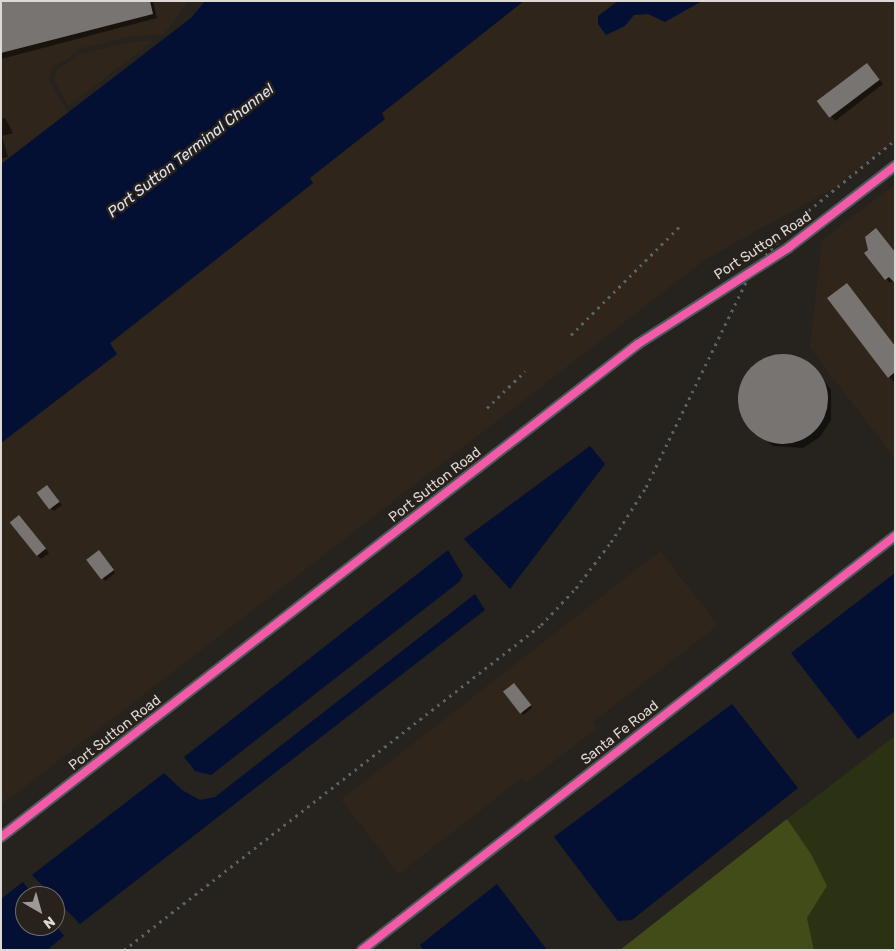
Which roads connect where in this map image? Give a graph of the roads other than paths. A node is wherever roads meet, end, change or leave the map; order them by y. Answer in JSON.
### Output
{"nodes":[{"id":1,"x":895,"y":166,"type":"edge"},
{"id":2,"x":895,"y":536,"type":"edge"},
{"id":3,"x":1,"y":837,"type":"edge"},
{"id":4,"x":362,"y":950,"type":"edge"}],
"edges":[{"from":1,"to":3,"type":"street","name":"Port Sutton Road"},
{"from":2,"to":4,"type":"street","name":"Santa Fe Road"}]}
